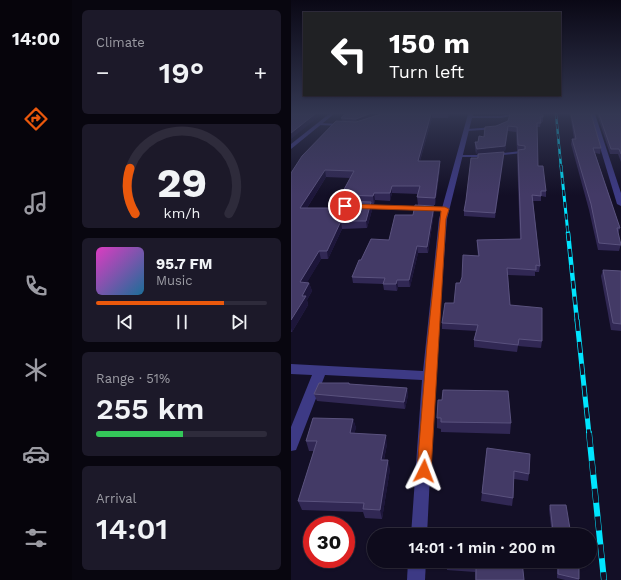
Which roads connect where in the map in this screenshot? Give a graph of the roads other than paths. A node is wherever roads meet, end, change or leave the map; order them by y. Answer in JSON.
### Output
{"nodes":[{"id":1,"x":464,"y":141,"type":"edge"},
{"id":2,"x":601,"y":141,"type":"edge"},
{"id":3,"x":521,"y":152,"type":"edge"},
{"id":4,"x":459,"y":156,"type":"junction"},
{"id":5,"x":621,"y":204,"type":"edge"},
{"id":6,"x":331,"y":206,"type":"edge"},
{"id":7,"x":445,"y":209,"type":"junction"},
{"id":8,"x":291,"y":369,"type":"edge"},
{"id":9,"x":320,"y":371,"type":"junction"},
{"id":10,"x":429,"y":376,"type":"junction"},
{"id":11,"x":291,"y":445,"type":"edge"},
{"id":12,"x":419,"y":528,"type":"edge"},
{"id":13,"x":417,"y":568,"type":"edge"},
{"id":14,"x":416,"y":580,"type":"edge"}],
"edges":[{"from":1,"to":4,"type":"street"},
{"from":2,"to":5,"type":"street"},
{"from":3,"to":4,"type":"lane"},
{"from":4,"to":7,"type":"street"},
{"from":6,"to":7,"type":"lane"},
{"from":7,"to":10,"type":"street"},
{"from":8,"to":9,"type":"street"},
{"from":9,"to":10,"type":"street"},
{"from":9,"to":11,"type":"street"},
{"from":10,"to":12,"type":"street"},
{"from":13,"to":14,"type":"street"}]}
